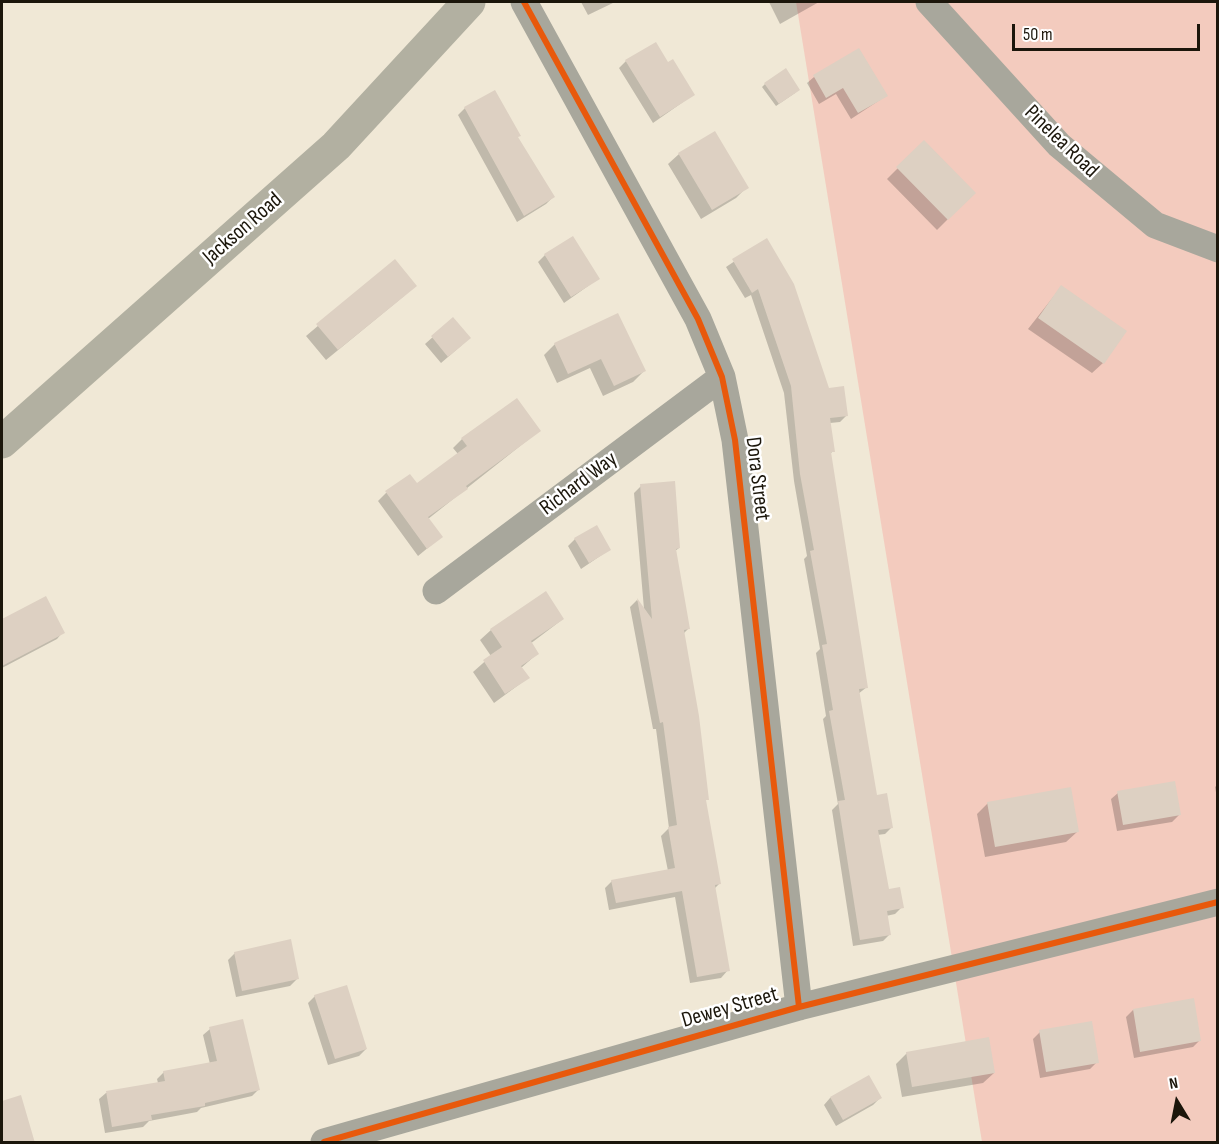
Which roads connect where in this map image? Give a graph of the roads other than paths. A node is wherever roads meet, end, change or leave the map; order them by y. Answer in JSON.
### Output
{"nodes":[{"id":1,"x":469,"y":2,"type":"edge"},
{"id":2,"x":524,"y":2,"type":"edge"},
{"id":3,"x":929,"y":2,"type":"edge"},
{"id":4,"x":1218,"y":249,"type":"edge"},
{"id":5,"x":722,"y":377,"type":"junction"},
{"id":6,"x":2,"y":442,"type":"edge"},
{"id":7,"x":436,"y":591,"type":"dead end"},
{"id":8,"x":1218,"y":902,"type":"edge"},
{"id":9,"x":800,"y":1007,"type":"junction"},
{"id":10,"x":324,"y":1143,"type":"edge"}],
"edges":[{"from":1,"to":6,"type":"main road","name":"Jackson Road"},
{"from":2,"to":5,"type":"street","name":"Dora Street"},
{"from":3,"to":4,"type":"street","name":"Pinelea Road"},
{"from":5,"to":7,"type":"street","name":"Richard Way"},
{"from":5,"to":9,"type":"street","name":"Dora Street"},
{"from":8,"to":9,"type":"street","name":"Dewey Street"},
{"from":9,"to":10,"type":"street","name":"Dewey Street"}]}
